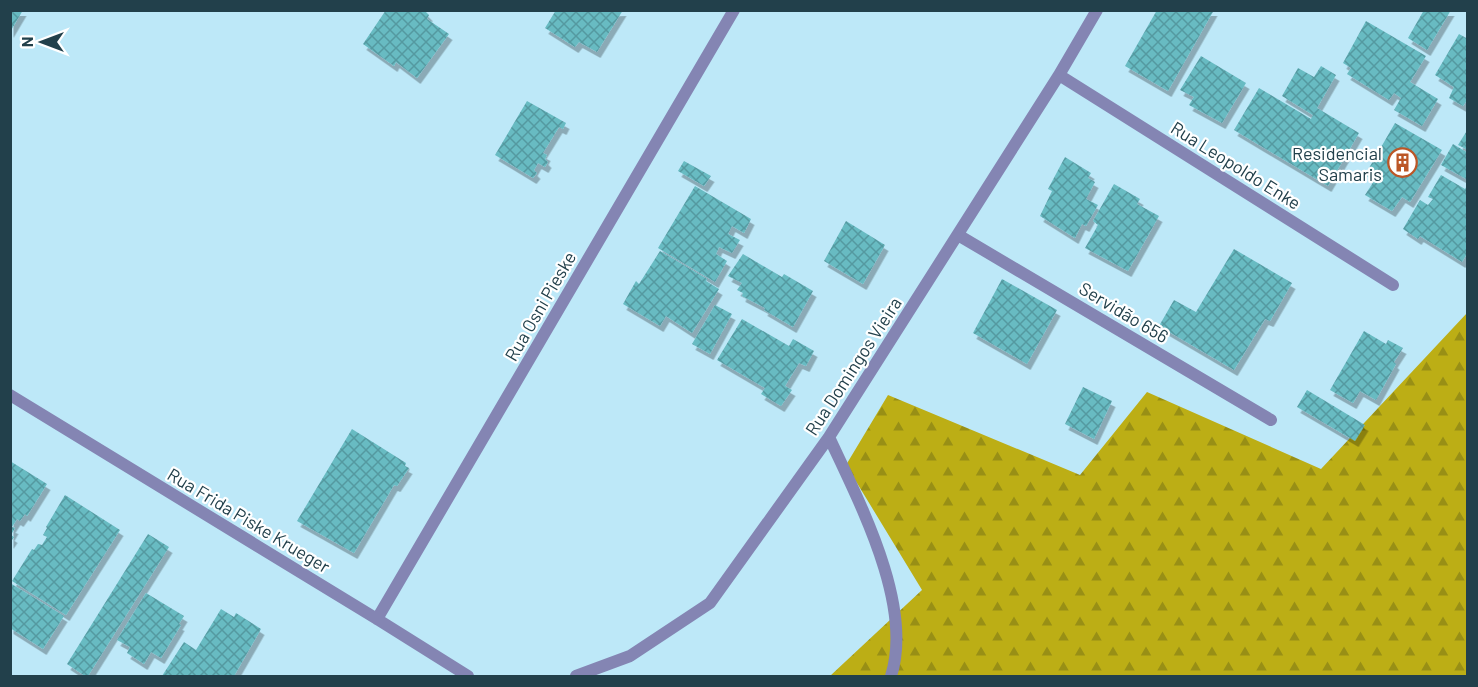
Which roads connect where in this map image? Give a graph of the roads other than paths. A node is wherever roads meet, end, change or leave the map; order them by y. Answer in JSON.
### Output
{"nodes":[{"id":1,"x":734,"y":10,"type":"edge"},
{"id":2,"x":1097,"y":10,"type":"edge"},
{"id":3,"x":1059,"y":75,"type":"junction"},
{"id":4,"x":958,"y":235,"type":"junction"},
{"id":5,"x":1393,"y":285,"type":"dead end"},
{"id":6,"x":10,"y":395,"type":"edge"},
{"id":7,"x":1271,"y":420,"type":"dead end"},
{"id":8,"x":829,"y":437,"type":"junction"},
{"id":9,"x":377,"y":619,"type":"junction"},
{"id":10,"x":468,"y":676,"type":"edge"},
{"id":11,"x":576,"y":676,"type":"edge"},
{"id":12,"x":891,"y":676,"type":"edge"}],
"edges":[{"from":1,"to":9,"type":"street","name":"Rua Osni Pieske"},
{"from":2,"to":3,"type":"street","name":"Rua Domingos Vieira"},
{"from":3,"to":4,"type":"street","name":"Rua Domingos Vieira"},
{"from":3,"to":5,"type":"street","name":"Rua Leopoldo Enke"},
{"from":4,"to":7,"type":"street","name":"Servidão 656"},
{"from":4,"to":8,"type":"street","name":"Rua Domingos Vieira"},
{"from":6,"to":9,"type":"street","name":"Rua Frida Piske Krueger"},
{"from":8,"to":11,"type":"street","name":"Rua Domingos Vieira"},
{"from":8,"to":12,"type":"street"},
{"from":9,"to":10,"type":"street","name":"Rua Frida Piske Krueger"}]}
